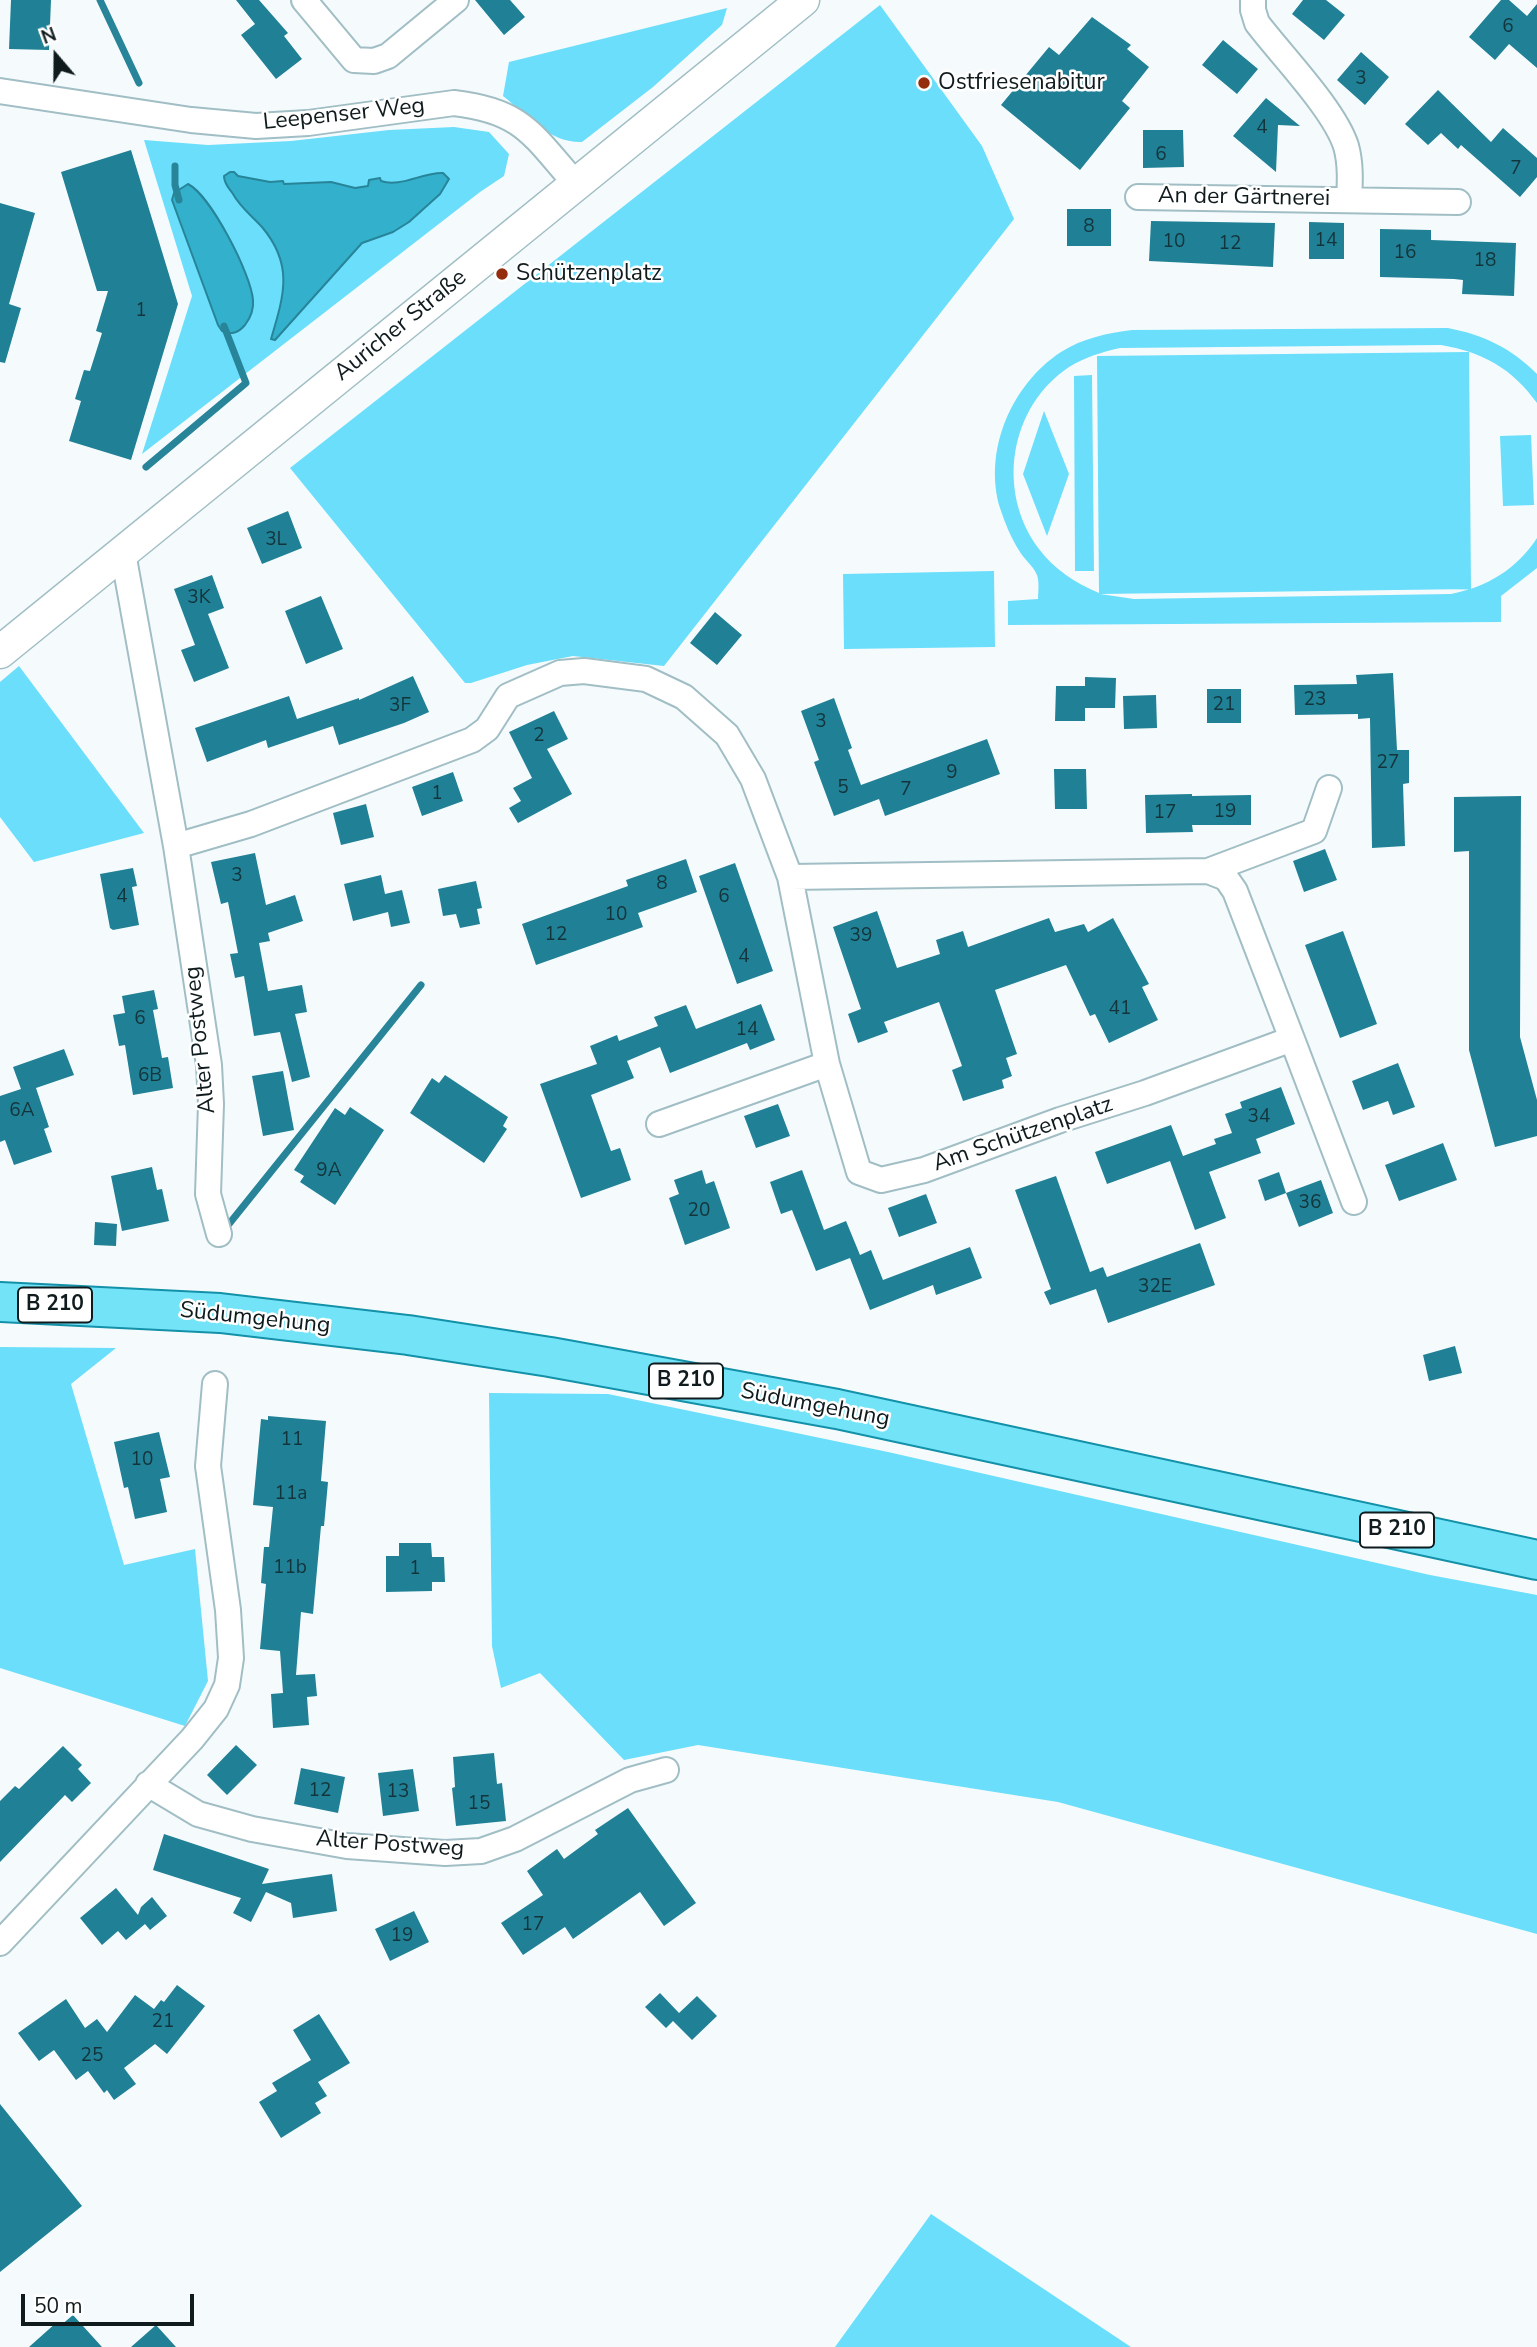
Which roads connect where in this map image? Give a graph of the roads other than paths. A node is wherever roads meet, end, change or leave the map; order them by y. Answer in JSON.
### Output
{"nodes":[{"id":1,"x":304,"y":0,"type":"edge"},
{"id":2,"x":456,"y":0,"type":"edge"},
{"id":3,"x":803,"y":0,"type":"edge"},
{"id":4,"x":1253,"y":0,"type":"edge"},
{"id":5,"x":0,"y":92,"type":"edge"},
{"id":6,"x":576,"y":184,"type":"junction"},
{"id":7,"x":1138,"y":197,"type":"dead end"},
{"id":8,"x":1349,"y":200,"type":"junction"},
{"id":9,"x":1458,"y":202,"type":"dead end"},
{"id":10,"x":123,"y":553,"type":"junction"},
{"id":11,"x":0,"y":652,"type":"edge"},
{"id":12,"x":1329,"y":788,"type":"dead end"},
{"id":13,"x":176,"y":846,"type":"junction"},
{"id":14,"x":1208,"y":871,"type":"junction"},
{"id":15,"x":790,"y":877,"type":"junction"},
{"id":16,"x":1292,"y":1039,"type":"junction"},
{"id":17,"x":827,"y":1064,"type":"junction"},
{"id":18,"x":659,"y":1124,"type":"dead end"},
{"id":19,"x":1354,"y":1202,"type":"dead end"},
{"id":20,"x":219,"y":1234,"type":"dead end"},
{"id":21,"x":0,"y":1302,"type":"edge"},
{"id":22,"x":215,"y":1384,"type":"dead end"},
{"id":23,"x":1537,"y":1560,"type":"edge"},
{"id":24,"x":666,"y":1770,"type":"dead end"},
{"id":25,"x":148,"y":1784,"type":"junction"},
{"id":26,"x":0,"y":1943,"type":"edge"}],
"edges":[{"from":1,"to":2,"type":"street"},
{"from":3,"to":6,"type":"street","name":"Auricher Straße"},
{"from":4,"to":8,"type":"street","name":"An der Gärtnerei"},
{"from":5,"to":6,"type":"street","name":"Leepenser Weg"},
{"from":6,"to":10,"type":"street","name":"Auricher Straße"},
{"from":7,"to":8,"type":"street","name":"An der Gärtnerei"},
{"from":8,"to":9,"type":"street","name":"An der Gärtnerei"},
{"from":10,"to":11,"type":"street","name":"Auricher Straße"},
{"from":10,"to":13,"type":"street","name":"Alter Postweg"},
{"from":12,"to":14,"type":"street"},
{"from":13,"to":15,"type":"street","name":"Am Schützenplatz"},
{"from":13,"to":20,"type":"street","name":"Alter Postweg"},
{"from":14,"to":15,"type":"street"},
{"from":14,"to":16,"type":"street"},
{"from":15,"to":17,"type":"street","name":"Am Schützenplatz"},
{"from":16,"to":17,"type":"street","name":"Am Schützenplatz"},
{"from":16,"to":19,"type":"street"},
{"from":17,"to":18,"type":"street"},
{"from":21,"to":23,"type":"main road","name":"Südumgehung","number":"B 210"},
{"from":22,"to":25,"type":"street"},
{"from":24,"to":25,"type":"street","name":"Alter Postweg"},
{"from":25,"to":26,"type":"street"}]}
